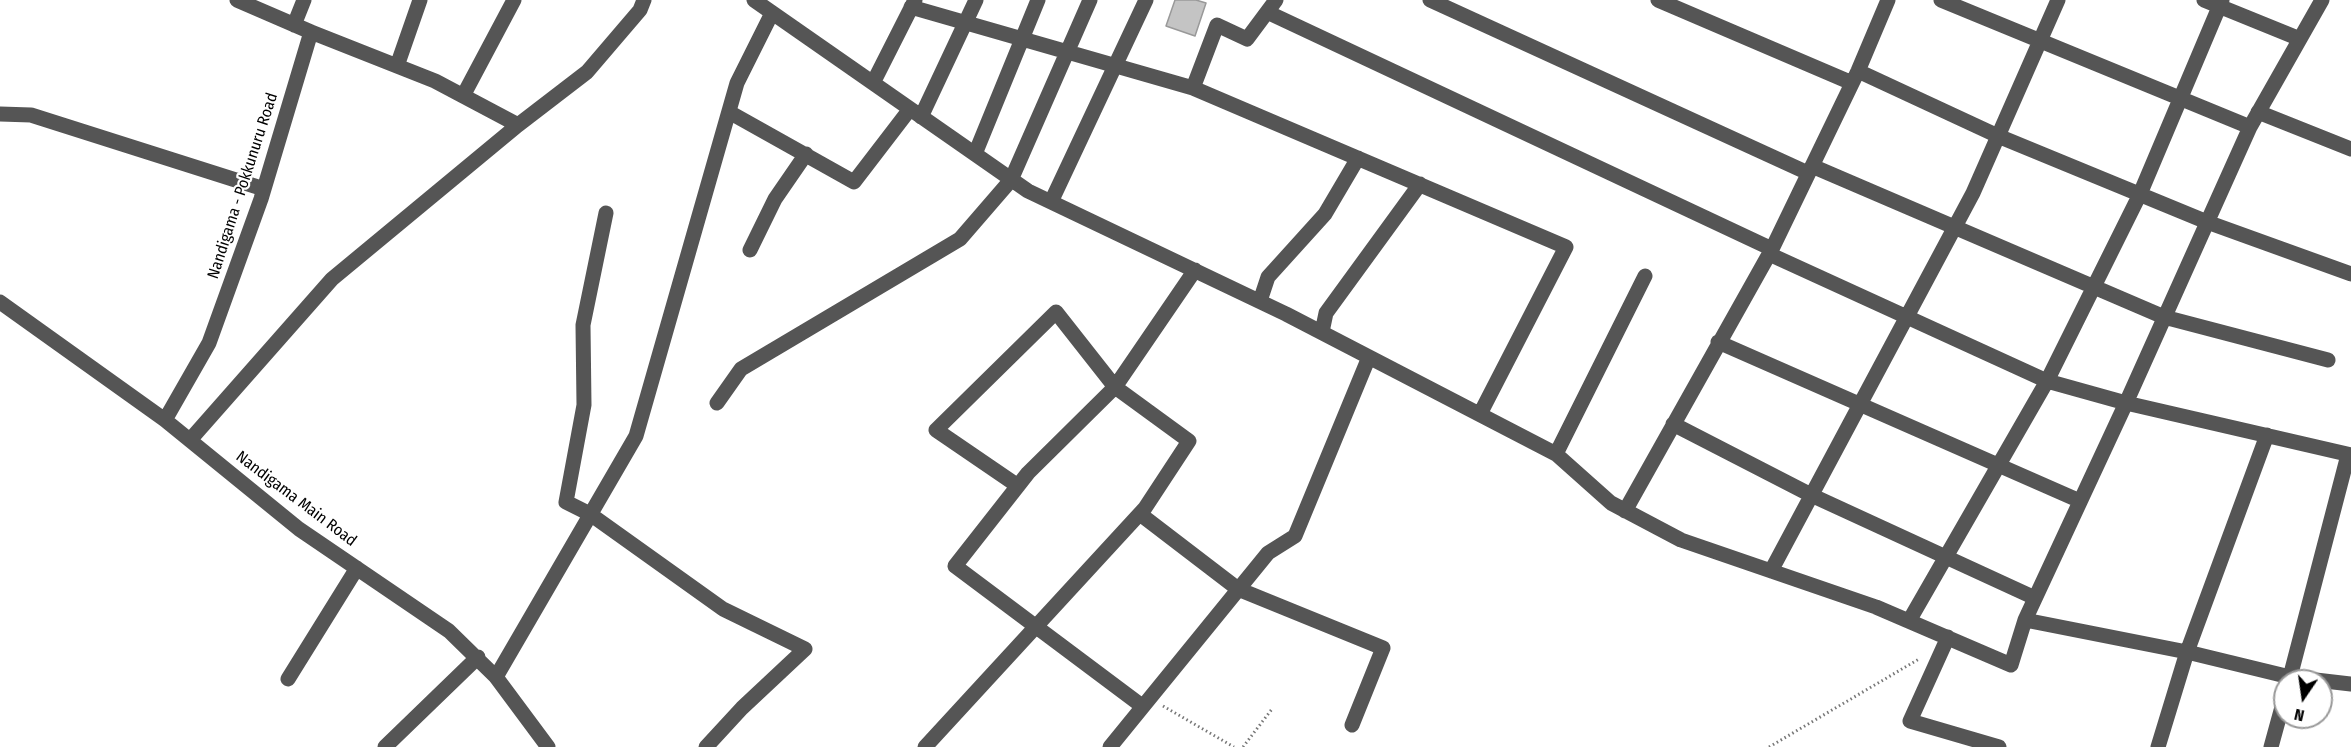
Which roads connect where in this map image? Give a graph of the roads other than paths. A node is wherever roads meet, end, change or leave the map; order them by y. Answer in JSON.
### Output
{"nodes":[{"id":1,"x":237,"y":0,"type":"edge"},
{"id":2,"x":304,"y":0,"type":"edge"},
{"id":3,"x":420,"y":0,"type":"edge"},
{"id":4,"x":514,"y":0,"type":"edge"},
{"id":5,"x":644,"y":0,"type":"edge"},
{"id":6,"x":754,"y":0,"type":"edge"},
{"id":7,"x":976,"y":0,"type":"edge"},
{"id":8,"x":1038,"y":0,"type":"edge"},
{"id":9,"x":1090,"y":0,"type":"edge"},
{"id":10,"x":1146,"y":0,"type":"edge"},
{"id":11,"x":1430,"y":0,"type":"edge"},
{"id":12,"x":1658,"y":0,"type":"edge"},
{"id":13,"x":1888,"y":0,"type":"edge"},
{"id":14,"x":1941,"y":0,"type":"edge"},
{"id":15,"x":2058,"y":0,"type":"edge"},
{"id":16,"x":2204,"y":0,"type":"edge"},
{"id":17,"x":2322,"y":0,"type":"edge"},
{"id":18,"x":2221,"y":3,"type":"edge"},
{"id":19,"x":913,"y":4,"type":"edge"},
{"id":20,"x":1271,"y":6,"type":"edge"},
{"id":21,"x":772,"y":13,"type":"junction"},
{"id":22,"x":966,"y":22,"type":"junction"},
{"id":23,"x":294,"y":25,"type":"junction"},
{"id":24,"x":311,"y":32,"type":"junction"},
{"id":25,"x":1022,"y":39,"type":"junction"},
{"id":26,"x":2300,"y":39,"type":"junction"},
{"id":27,"x":2041,"y":40,"type":"junction"},
{"id":28,"x":1067,"y":51,"type":"junction"},
{"id":29,"x":1115,"y":65,"type":"junction"},
{"id":30,"x":397,"y":66,"type":"junction"},
{"id":31,"x":1855,"y":77,"type":"junction"},
{"id":32,"x":873,"y":83,"type":"junction"},
{"id":33,"x":1193,"y":88,"type":"junction"},
{"id":34,"x":463,"y":96,"type":"junction"},
{"id":35,"x":2180,"y":98,"type":"junction"},
{"id":36,"x":729,"y":112,"type":"junction"},
{"id":37,"x":2258,"y":112,"type":"junction"},
{"id":38,"x":915,"y":113,"type":"junction"},
{"id":39,"x":0,"y":114,"type":"edge"},
{"id":40,"x":518,"y":125,"type":"junction"},
{"id":41,"x":2250,"y":127,"type":"junction"},
{"id":42,"x":1998,"y":136,"type":"junction"},
{"id":43,"x":2351,"y":149,"type":"edge"},
{"id":44,"x":806,"y":154,"type":"junction"},
{"id":45,"x":975,"y":154,"type":"junction"},
{"id":46,"x":1358,"y":158,"type":"junction"},
{"id":47,"x":1810,"y":170,"type":"junction"},
{"id":48,"x":1011,"y":180,"type":"junction"},
{"id":49,"x":1420,"y":184,"type":"junction"},
{"id":50,"x":264,"y":189,"type":"junction"},
{"id":51,"x":2140,"y":194,"type":"junction"},
{"id":52,"x":1052,"y":202,"type":"junction"},
{"id":53,"x":606,"y":213,"type":"dead end"},
{"id":54,"x":2207,"y":222,"type":"junction"},
{"id":55,"x":1954,"y":227,"type":"junction"},
{"id":56,"x":750,"y":250,"type":"dead end"},
{"id":57,"x":1770,"y":251,"type":"junction"},
{"id":58,"x":1195,"y":270,"type":"junction"},
{"id":59,"x":2351,"y":274,"type":"edge"},
{"id":60,"x":1645,"y":276,"type":"dead end"},
{"id":61,"x":2094,"y":287,"type":"junction"},
{"id":62,"x":1260,"y":301,"type":"junction"},
{"id":63,"x":0,"y":302,"type":"edge"},
{"id":64,"x":1906,"y":317,"type":"junction"},
{"id":65,"x":2164,"y":317,"type":"junction"},
{"id":66,"x":1322,"y":332,"type":"junction"},
{"id":67,"x":1718,"y":342,"type":"junction"},
{"id":68,"x":1370,"y":357,"type":"junction"},
{"id":69,"x":2328,"y":360,"type":"dead end"},
{"id":70,"x":2047,"y":381,"type":"junction"},
{"id":71,"x":1116,"y":387,"type":"junction"},
{"id":72,"x":717,"y":403,"type":"dead end"},
{"id":73,"x":2126,"y":403,"type":"junction"},
{"id":74,"x":1860,"y":404,"type":"junction"},
{"id":75,"x":1480,"y":414,"type":"junction"},
{"id":76,"x":165,"y":420,"type":"junction"},
{"id":77,"x":1673,"y":424,"type":"junction"},
{"id":78,"x":2266,"y":435,"type":"junction"},
{"id":79,"x":190,"y":440,"type":"junction"},
{"id":80,"x":1556,"y":454,"type":"junction"},
{"id":81,"x":2350,"y":455,"type":"edge"},
{"id":82,"x":1999,"y":465,"type":"junction"},
{"id":83,"x":1018,"y":486,"type":"junction"},
{"id":84,"x":1811,"y":495,"type":"junction"},
{"id":85,"x":2080,"y":501,"type":"junction"},
{"id":86,"x":1625,"y":511,"type":"junction"},
{"id":87,"x":590,"y":514,"type":"junction"},
{"id":88,"x":1140,"y":514,"type":"junction"},
{"id":89,"x":1946,"y":557,"type":"junction"},
{"id":90,"x":357,"y":568,"type":"junction"},
{"id":91,"x":1771,"y":571,"type":"junction"},
{"id":92,"x":1238,"y":588,"type":"junction"},
{"id":93,"x":2035,"y":598,"type":"junction"},
{"id":94,"x":2025,"y":620,"type":"junction"},
{"id":95,"x":1909,"y":621,"type":"junction"},
{"id":96,"x":1036,"y":628,"type":"junction"},
{"id":97,"x":1945,"y":636,"type":"junction"},
{"id":98,"x":2187,"y":652,"type":"junction"},
{"id":99,"x":478,"y":657,"type":"junction"},
{"id":100,"x":2293,"y":669,"type":"edge"},
{"id":101,"x":2273,"y":675,"type":"edge"},
{"id":102,"x":496,"y":677,"type":"junction"},
{"id":103,"x":288,"y":679,"type":"dead end"},
{"id":104,"x":2333,"y":683,"type":"edge"},
{"id":105,"x":2351,"y":684,"type":"edge"},
{"id":106,"x":1146,"y":702,"type":"junction"},
{"id":107,"x":1352,"y":725,"type":"dead end"},
{"id":108,"x":2276,"y":729,"type":"edge"},
{"id":109,"x":385,"y":747,"type":"edge"},
{"id":110,"x":548,"y":747,"type":"edge"},
{"id":111,"x":706,"y":747,"type":"edge"},
{"id":112,"x":925,"y":747,"type":"edge"},
{"id":113,"x":1110,"y":747,"type":"edge"},
{"id":114,"x":1999,"y":747,"type":"edge"},
{"id":115,"x":2158,"y":747,"type":"edge"},
{"id":116,"x":2271,"y":747,"type":"edge"}],
"edges":[{"from":1,"to":23,"type":"street"},
{"from":2,"to":23,"type":"street"},
{"from":3,"to":30,"type":"street"},
{"from":4,"to":34,"type":"street"},
{"from":5,"to":40,"type":"street"},
{"from":6,"to":21,"type":"street"},
{"from":7,"to":22,"type":"street"},
{"from":8,"to":25,"type":"street"},
{"from":9,"to":28,"type":"street"},
{"from":10,"to":29,"type":"street"},
{"from":11,"to":47,"type":"street"},
{"from":12,"to":31,"type":"street"},
{"from":13,"to":31,"type":"street"},
{"from":14,"to":27,"type":"street"},
{"from":15,"to":27,"type":"street"},
{"from":16,"to":18,"type":"street"},
{"from":17,"to":26,"type":"street"},
{"from":18,"to":26,"type":"street"},
{"from":18,"to":35,"type":"street"},
{"from":19,"to":22,"type":"street"},
{"from":19,"to":32,"type":"street"},
{"from":20,"to":33,"type":"street"},
{"from":20,"to":57,"type":"street"},
{"from":21,"to":32,"type":"street"},
{"from":21,"to":36,"type":"street"},
{"from":22,"to":25,"type":"street"},
{"from":22,"to":38,"type":"street"},
{"from":23,"to":24,"type":"street"},
{"from":24,"to":30,"type":"street"},
{"from":24,"to":50,"type":"street","name":"Nandigama - Pokkunuru Road"},
{"from":25,"to":28,"type":"street"},
{"from":25,"to":45,"type":"street"},
{"from":26,"to":37,"type":"street"},
{"from":27,"to":35,"type":"street"},
{"from":27,"to":42,"type":"street"},
{"from":28,"to":29,"type":"street"},
{"from":28,"to":48,"type":"street"},
{"from":29,"to":33,"type":"street"},
{"from":29,"to":52,"type":"street"},
{"from":30,"to":34,"type":"street"},
{"from":31,"to":42,"type":"street"},
{"from":31,"to":47,"type":"street"},
{"from":32,"to":38,"type":"street"},
{"from":33,"to":46,"type":"street"},
{"from":34,"to":40,"type":"street"},
{"from":35,"to":41,"type":"street"},
{"from":35,"to":51,"type":"street"},
{"from":36,"to":44,"type":"street"},
{"from":36,"to":87,"type":"street"},
{"from":37,"to":41,"type":"street"},
{"from":37,"to":43,"type":"street"},
{"from":38,"to":44,"type":"street"},
{"from":38,"to":45,"type":"street"},
{"from":39,"to":50,"type":"street"},
{"from":40,"to":79,"type":"street"},
{"from":41,"to":54,"type":"street"},
{"from":42,"to":51,"type":"street"},
{"from":42,"to":55,"type":"street"},
{"from":44,"to":56,"type":"street"},
{"from":45,"to":48,"type":"street"},
{"from":46,"to":49,"type":"street"},
{"from":46,"to":62,"type":"street"},
{"from":47,"to":55,"type":"street"},
{"from":47,"to":57,"type":"street"},
{"from":48,"to":52,"type":"street"},
{"from":48,"to":72,"type":"street"},
{"from":49,"to":66,"type":"street"},
{"from":49,"to":75,"type":"street"},
{"from":50,"to":76,"type":"street","name":"Nandigama - Pokkunuru Road"},
{"from":51,"to":54,"type":"street"},
{"from":51,"to":61,"type":"street"},
{"from":52,"to":58,"type":"street"},
{"from":53,"to":87,"type":"street"},
{"from":54,"to":59,"type":"street"},
{"from":54,"to":65,"type":"street"},
{"from":55,"to":61,"type":"street"},
{"from":55,"to":64,"type":"street"},
{"from":57,"to":64,"type":"street"},
{"from":57,"to":67,"type":"street"},
{"from":58,"to":62,"type":"street"},
{"from":58,"to":71,"type":"street"},
{"from":60,"to":80,"type":"street"},
{"from":61,"to":65,"type":"street"},
{"from":61,"to":70,"type":"street"},
{"from":62,"to":66,"type":"street"},
{"from":63,"to":76,"type":"street","name":"Nandigama Main Road"},
{"from":64,"to":70,"type":"street"},
{"from":64,"to":74,"type":"street"},
{"from":65,"to":69,"type":"street"},
{"from":65,"to":73,"type":"street"},
{"from":66,"to":68,"type":"street"},
{"from":67,"to":74,"type":"street"},
{"from":67,"to":77,"type":"street"},
{"from":68,"to":75,"type":"street"},
{"from":68,"to":92,"type":"street"},
{"from":70,"to":73,"type":"street"},
{"from":70,"to":82,"type":"street"},
{"from":71,"to":83,"type":"street"},
{"from":71,"to":83,"type":"street"},
{"from":71,"to":88,"type":"street"},
{"from":73,"to":78,"type":"street"},
{"from":73,"to":85,"type":"street"},
{"from":74,"to":82,"type":"street"},
{"from":74,"to":84,"type":"street"},
{"from":75,"to":80,"type":"street"},
{"from":76,"to":79,"type":"street","name":"Nandigama Main Road"},
{"from":77,"to":84,"type":"street"},
{"from":77,"to":86,"type":"street"},
{"from":78,"to":81,"type":"street"},
{"from":78,"to":98,"type":"street"},
{"from":79,"to":90,"type":"street","name":"Nandigama Main Road"},
{"from":80,"to":86,"type":"street"},
{"from":81,"to":100,"type":"street"},
{"from":82,"to":85,"type":"street"},
{"from":82,"to":89,"type":"street"},
{"from":83,"to":96,"type":"street"},
{"from":84,"to":89,"type":"street"},
{"from":84,"to":91,"type":"street"},
{"from":85,"to":93,"type":"street"},
{"from":86,"to":91,"type":"street"},
{"from":87,"to":102,"type":"street"},
{"from":87,"to":111,"type":"street"},
{"from":88,"to":92,"type":"street"},
{"from":88,"to":96,"type":"street"},
{"from":89,"to":93,"type":"street"},
{"from":89,"to":95,"type":"street"},
{"from":90,"to":99,"type":"street","name":"Nandigama Main Road"},
{"from":90,"to":103,"type":"street"},
{"from":91,"to":95,"type":"street"},
{"from":92,"to":106,"type":"street"},
{"from":92,"to":107,"type":"street"},
{"from":93,"to":94,"type":"street"},
{"from":94,"to":97,"type":"street"},
{"from":94,"to":98,"type":"street"},
{"from":95,"to":97,"type":"street"},
{"from":96,"to":106,"type":"street"},
{"from":96,"to":112,"type":"street"},
{"from":97,"to":114,"type":"street"},
{"from":98,"to":101,"type":"street"},
{"from":98,"to":115,"type":"street"},
{"from":99,"to":102,"type":"street","name":"Nandigama Main Road"},
{"from":99,"to":109,"type":"street"},
{"from":102,"to":110,"type":"street","name":"Nandigama Main Road"},
{"from":104,"to":105,"type":"street"},
{"from":106,"to":113,"type":"street"},
{"from":108,"to":116,"type":"street"}]}
